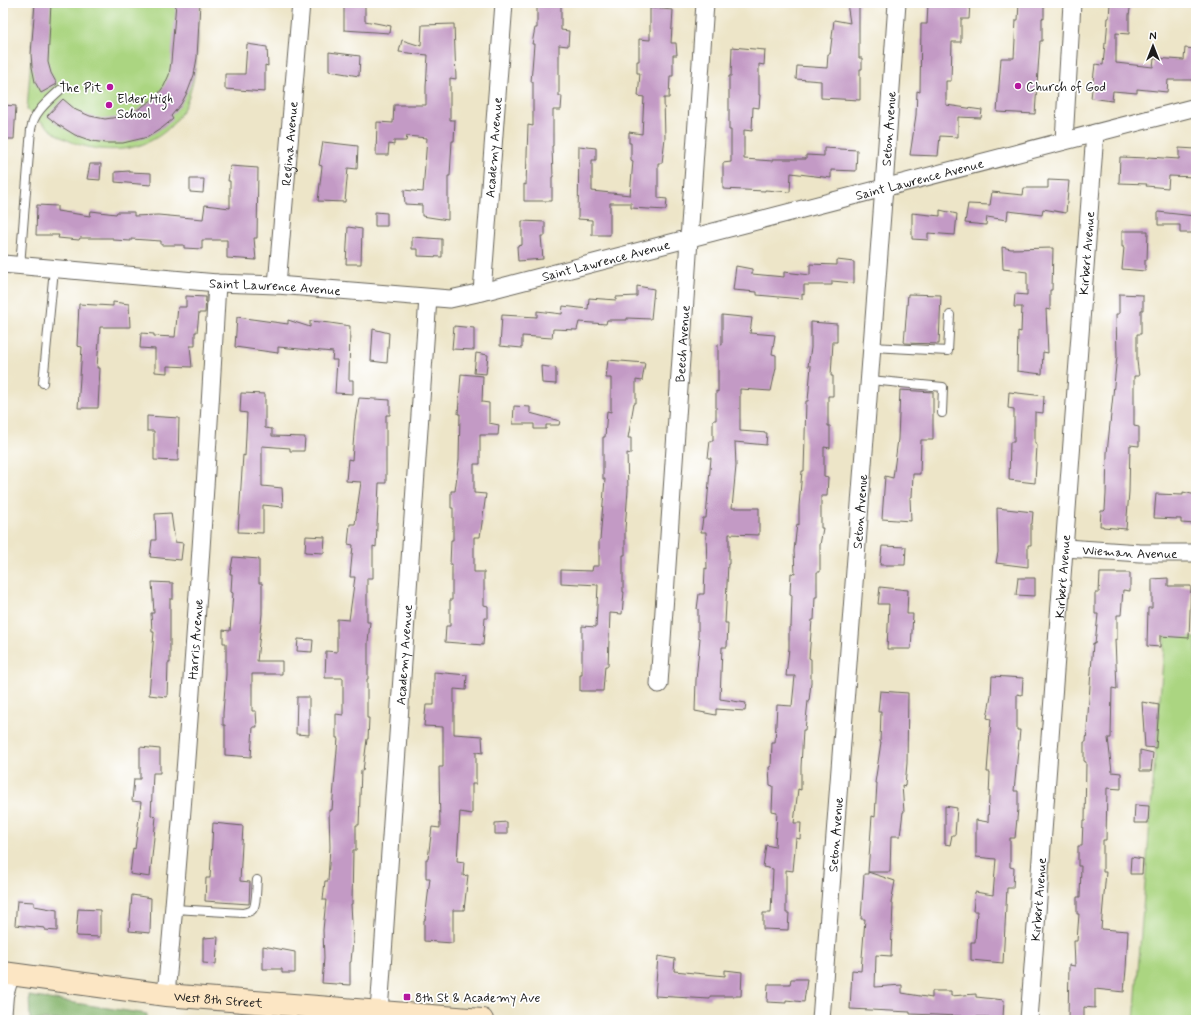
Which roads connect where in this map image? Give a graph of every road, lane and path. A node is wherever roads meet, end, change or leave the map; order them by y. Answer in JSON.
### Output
{"nodes":[{"id":1,"x":301,"y":3,"type":"edge"},
{"id":2,"x":504,"y":3,"type":"edge"},
{"id":3,"x":705,"y":3,"type":"edge"},
{"id":4,"x":897,"y":3,"type":"edge"},
{"id":5,"x":1072,"y":3,"type":"edge"},
{"id":6,"x":60,"y":90,"type":"dead end"},
{"id":7,"x":1196,"y":107,"type":"edge"},
{"id":8,"x":1095,"y":133,"type":"junction"},
{"id":9,"x":1064,"y":141,"type":"junction"},
{"id":10,"x":884,"y":187,"type":"junction"},
{"id":11,"x":688,"y":239,"type":"junction"},
{"id":12,"x":3,"y":264,"type":"edge"},
{"id":13,"x":20,"y":266,"type":"junction"},
{"id":14,"x":54,"y":268,"type":"junction"},
{"id":15,"x":217,"y":283,"type":"junction"},
{"id":16,"x":277,"y":285,"type":"junction"},
{"id":17,"x":482,"y":292,"type":"junction"},
{"id":18,"x":428,"y":298,"type":"junction"},
{"id":19,"x":950,"y":316,"type":"dead end"},
{"id":20,"x":872,"y":347,"type":"junction"},
{"id":21,"x":870,"y":380,"type":"junction"},
{"id":22,"x":43,"y":383,"type":"dead end"},
{"id":23,"x":942,"y":413,"type":"dead end"},
{"id":24,"x":1065,"y":548,"type":"junction"},
{"id":25,"x":1196,"y":553,"type":"edge"},
{"id":26,"x":659,"y":684,"type":"dead end"},
{"id":27,"x":257,"y":880,"type":"dead end"},
{"id":28,"x":174,"y":909,"type":"junction"},
{"id":29,"x":9,"y":974,"type":"edge"},
{"id":30,"x":166,"y":995,"type":"junction"},
{"id":31,"x":379,"y":1012,"type":"junction"},
{"id":32,"x":7,"y":1020,"type":"edge"},
{"id":33,"x":482,"y":1020,"type":"edge"},
{"id":34,"x":821,"y":1020,"type":"edge"},
{"id":35,"x":1029,"y":1020,"type":"edge"}],
"edges":[{"from":1,"to":16,"type":"street","name":"Regina Avenue"},
{"from":2,"to":17,"type":"street","name":"Academy Avenue"},
{"from":3,"to":11,"type":"street","name":"Beech Avenue"},
{"from":4,"to":10,"type":"street","name":"Seton Avenue"},
{"from":5,"to":9,"type":"street"},
{"from":6,"to":13,"type":"lane"},
{"from":7,"to":8,"type":"street","name":"Saint Lawrence Avenue"},
{"from":8,"to":9,"type":"street","name":"Saint Lawrence Avenue"},
{"from":8,"to":24,"type":"street","name":"Kirbert Avenue"},
{"from":9,"to":10,"type":"street","name":"Saint Lawrence Avenue"},
{"from":10,"to":11,"type":"street","name":"Saint Lawrence Avenue"},
{"from":10,"to":20,"type":"street","name":"Seton Avenue"},
{"from":11,"to":17,"type":"street","name":"Saint Lawrence Avenue"},
{"from":11,"to":26,"type":"street","name":"Beech Avenue"},
{"from":12,"to":13,"type":"street","name":"Saint Lawrence Avenue"},
{"from":13,"to":14,"type":"street","name":"Saint Lawrence Avenue"},
{"from":14,"to":15,"type":"street","name":"Saint Lawrence Avenue"},
{"from":14,"to":22,"type":"lane"},
{"from":15,"to":16,"type":"street","name":"Saint Lawrence Avenue"},
{"from":15,"to":28,"type":"street","name":"Harris Avenue"},
{"from":16,"to":18,"type":"street","name":"Saint Lawrence Avenue"},
{"from":17,"to":18,"type":"street","name":"Saint Lawrence Avenue"},
{"from":18,"to":31,"type":"street","name":"Academy Avenue"},
{"from":19,"to":20,"type":"lane"},
{"from":20,"to":21,"type":"street","name":"Seton Avenue"},
{"from":21,"to":23,"type":"lane"},
{"from":21,"to":34,"type":"street","name":"Seton Avenue"},
{"from":24,"to":25,"type":"street","name":"Wieman Avenue"},
{"from":24,"to":35,"type":"street","name":"Kirbert Avenue"},
{"from":27,"to":28,"type":"lane"},
{"from":28,"to":30,"type":"street","name":"Harris Avenue"},
{"from":29,"to":30,"type":"street","name":"West 8th Street"},
{"from":29,"to":32,"type":"lane"},
{"from":30,"to":31,"type":"street","name":"West 8th Street"},
{"from":31,"to":33,"type":"street","name":"West 8th Street"}]}
